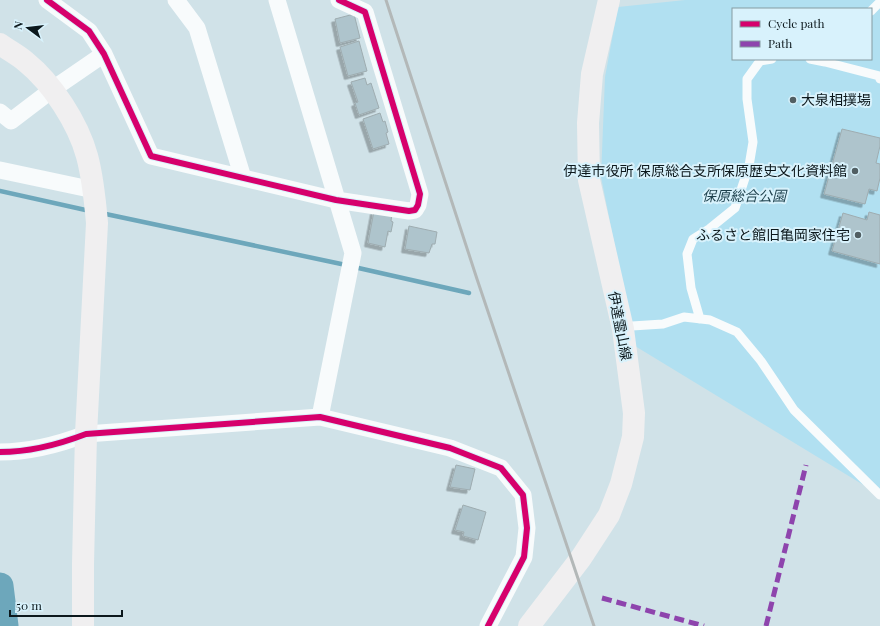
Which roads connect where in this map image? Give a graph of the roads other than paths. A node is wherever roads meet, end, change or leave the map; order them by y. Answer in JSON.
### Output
{"nodes":[{"id":1,"x":47,"y":0,"type":"edge"},
{"id":2,"x":176,"y":0,"type":"edge"},
{"id":3,"x":277,"y":0,"type":"edge"},
{"id":4,"x":339,"y":0,"type":"edge"},
{"id":5,"x":609,"y":0,"type":"edge"},
{"id":6,"x":880,"y":2,"type":"edge"},
{"id":7,"x":872,"y":10,"type":"edge"},
{"id":8,"x":0,"y":44,"type":"edge"},
{"id":9,"x":104,"y":54,"type":"junction"},
{"id":10,"x":766,"y":60,"type":"edge"},
{"id":11,"x":820,"y":60,"type":"edge"},
{"id":12,"x":848,"y":63,"type":"edge"},
{"id":13,"x":880,"y":79,"type":"edge"},
{"id":14,"x":53,"y":89,"type":"junction"},
{"id":15,"x":0,"y":112,"type":"edge"},
{"id":16,"x":0,"y":170,"type":"edge"},
{"id":17,"x":244,"y":178,"type":"junction"},
{"id":18,"x":94,"y":190,"type":"junction"},
{"id":19,"x":336,"y":200,"type":"junction"},
{"id":20,"x":700,"y":319,"type":"junction"},
{"id":21,"x":623,"y":329,"type":"junction"},
{"id":22,"x":320,"y":417,"type":"junction"},
{"id":23,"x":86,"y":434,"type":"junction"},
{"id":24,"x":6,"y":452,"type":"edge"},
{"id":25,"x":880,"y":495,"type":"edge"},
{"id":26,"x":84,"y":626,"type":"edge"},
{"id":27,"x":488,"y":626,"type":"edge"},
{"id":28,"x":529,"y":626,"type":"edge"}],
"edges":[{"from":1,"to":9,"type":"street"},
{"from":2,"to":17,"type":"street"},
{"from":3,"to":19,"type":"street"},
{"from":4,"to":19,"type":"street"},
{"from":5,"to":21,"type":"main road","name":"伊達霊山線"},
{"from":6,"to":7,"type":"lane"},
{"from":8,"to":14,"type":"main road"},
{"from":9,"to":14,"type":"street"},
{"from":9,"to":17,"type":"street"},
{"from":10,"to":20,"type":"lane"},
{"from":11,"to":12,"type":"lane"},
{"from":12,"to":13,"type":"lane"},
{"from":14,"to":15,"type":"street"},
{"from":14,"to":18,"type":"main road"},
{"from":16,"to":18,"type":"street"},
{"from":17,"to":19,"type":"street"},
{"from":18,"to":23,"type":"main road"},
{"from":19,"to":22,"type":"street"},
{"from":20,"to":21,"type":"lane"},
{"from":20,"to":25,"type":"lane"},
{"from":21,"to":28,"type":"main road","name":"伊達霊山線"},
{"from":22,"to":23,"type":"street"},
{"from":22,"to":27,"type":"street"},
{"from":23,"to":24,"type":"street"},
{"from":23,"to":26,"type":"main road"}]}
